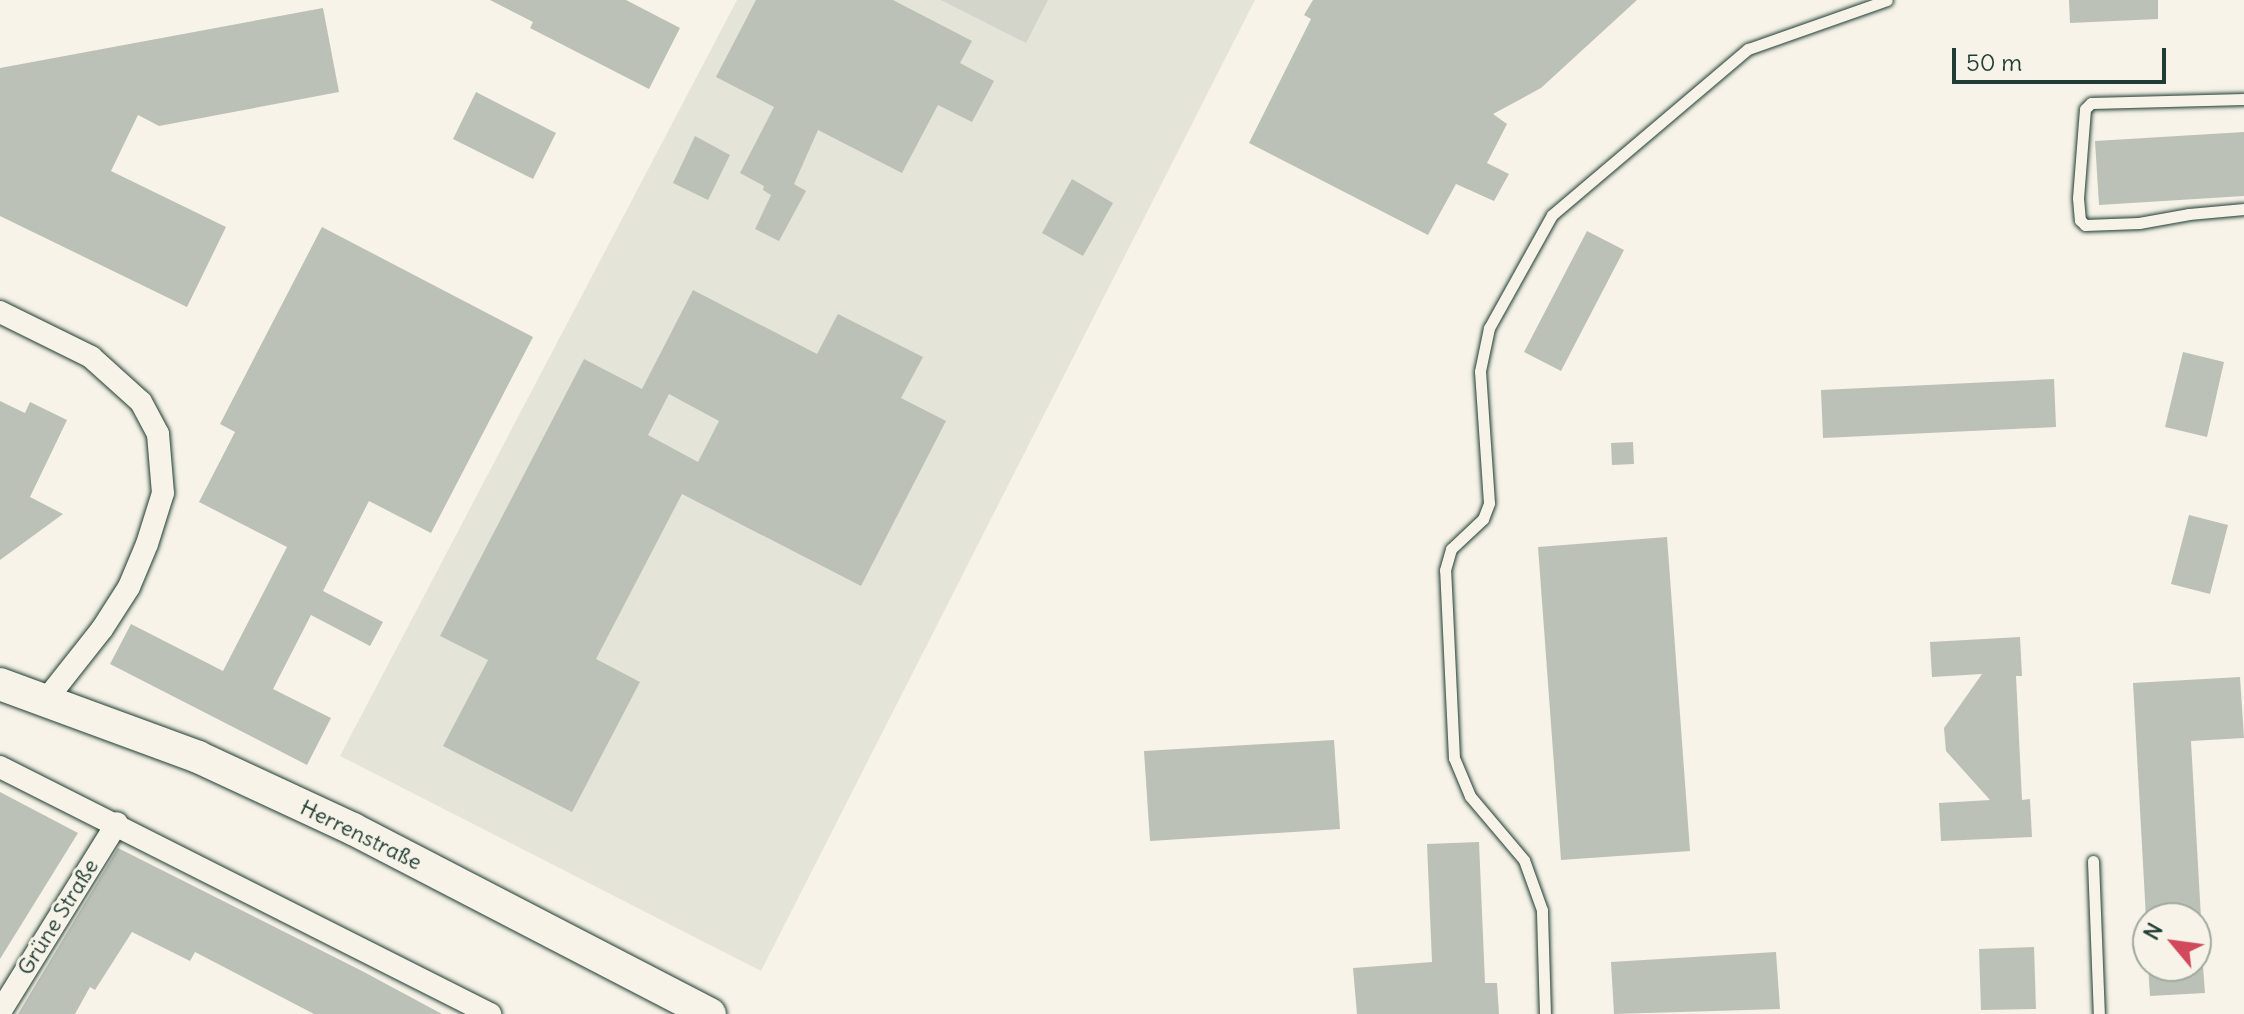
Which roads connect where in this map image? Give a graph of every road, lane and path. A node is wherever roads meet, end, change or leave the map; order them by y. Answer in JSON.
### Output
{"nodes":[{"id":1,"x":1887,"y":0,"type":"edge"},
{"id":2,"x":2244,"y":99,"type":"edge"},
{"id":3,"x":2244,"y":209,"type":"edge"},
{"id":4,"x":0,"y":312,"type":"edge"},
{"id":5,"x":5,"y":688,"type":"edge"},
{"id":6,"x":46,"y":700,"type":"junction"},
{"id":7,"x":0,"y":767,"type":"edge"},
{"id":8,"x":117,"y":823,"type":"junction"},
{"id":9,"x":2093,"y":861,"type":"dead end"},
{"id":10,"x":0,"y":1012,"type":"edge"},
{"id":11,"x":490,"y":1014,"type":"edge"},
{"id":12,"x":710,"y":1014,"type":"edge"},
{"id":13,"x":1545,"y":1014,"type":"edge"},
{"id":14,"x":2099,"y":1014,"type":"edge"}],
"edges":[{"from":1,"to":13,"type":"lane"},
{"from":2,"to":3,"type":"lane"},
{"from":4,"to":6,"type":"street"},
{"from":5,"to":6,"type":"main road","name":"Herrenstraße"},
{"from":6,"to":12,"type":"main road","name":"Herrenstraße"},
{"from":7,"to":8,"type":"street"},
{"from":8,"to":10,"type":"street","name":"Grüne Straße"},
{"from":8,"to":11,"type":"street"},
{"from":9,"to":14,"type":"lane"}]}
